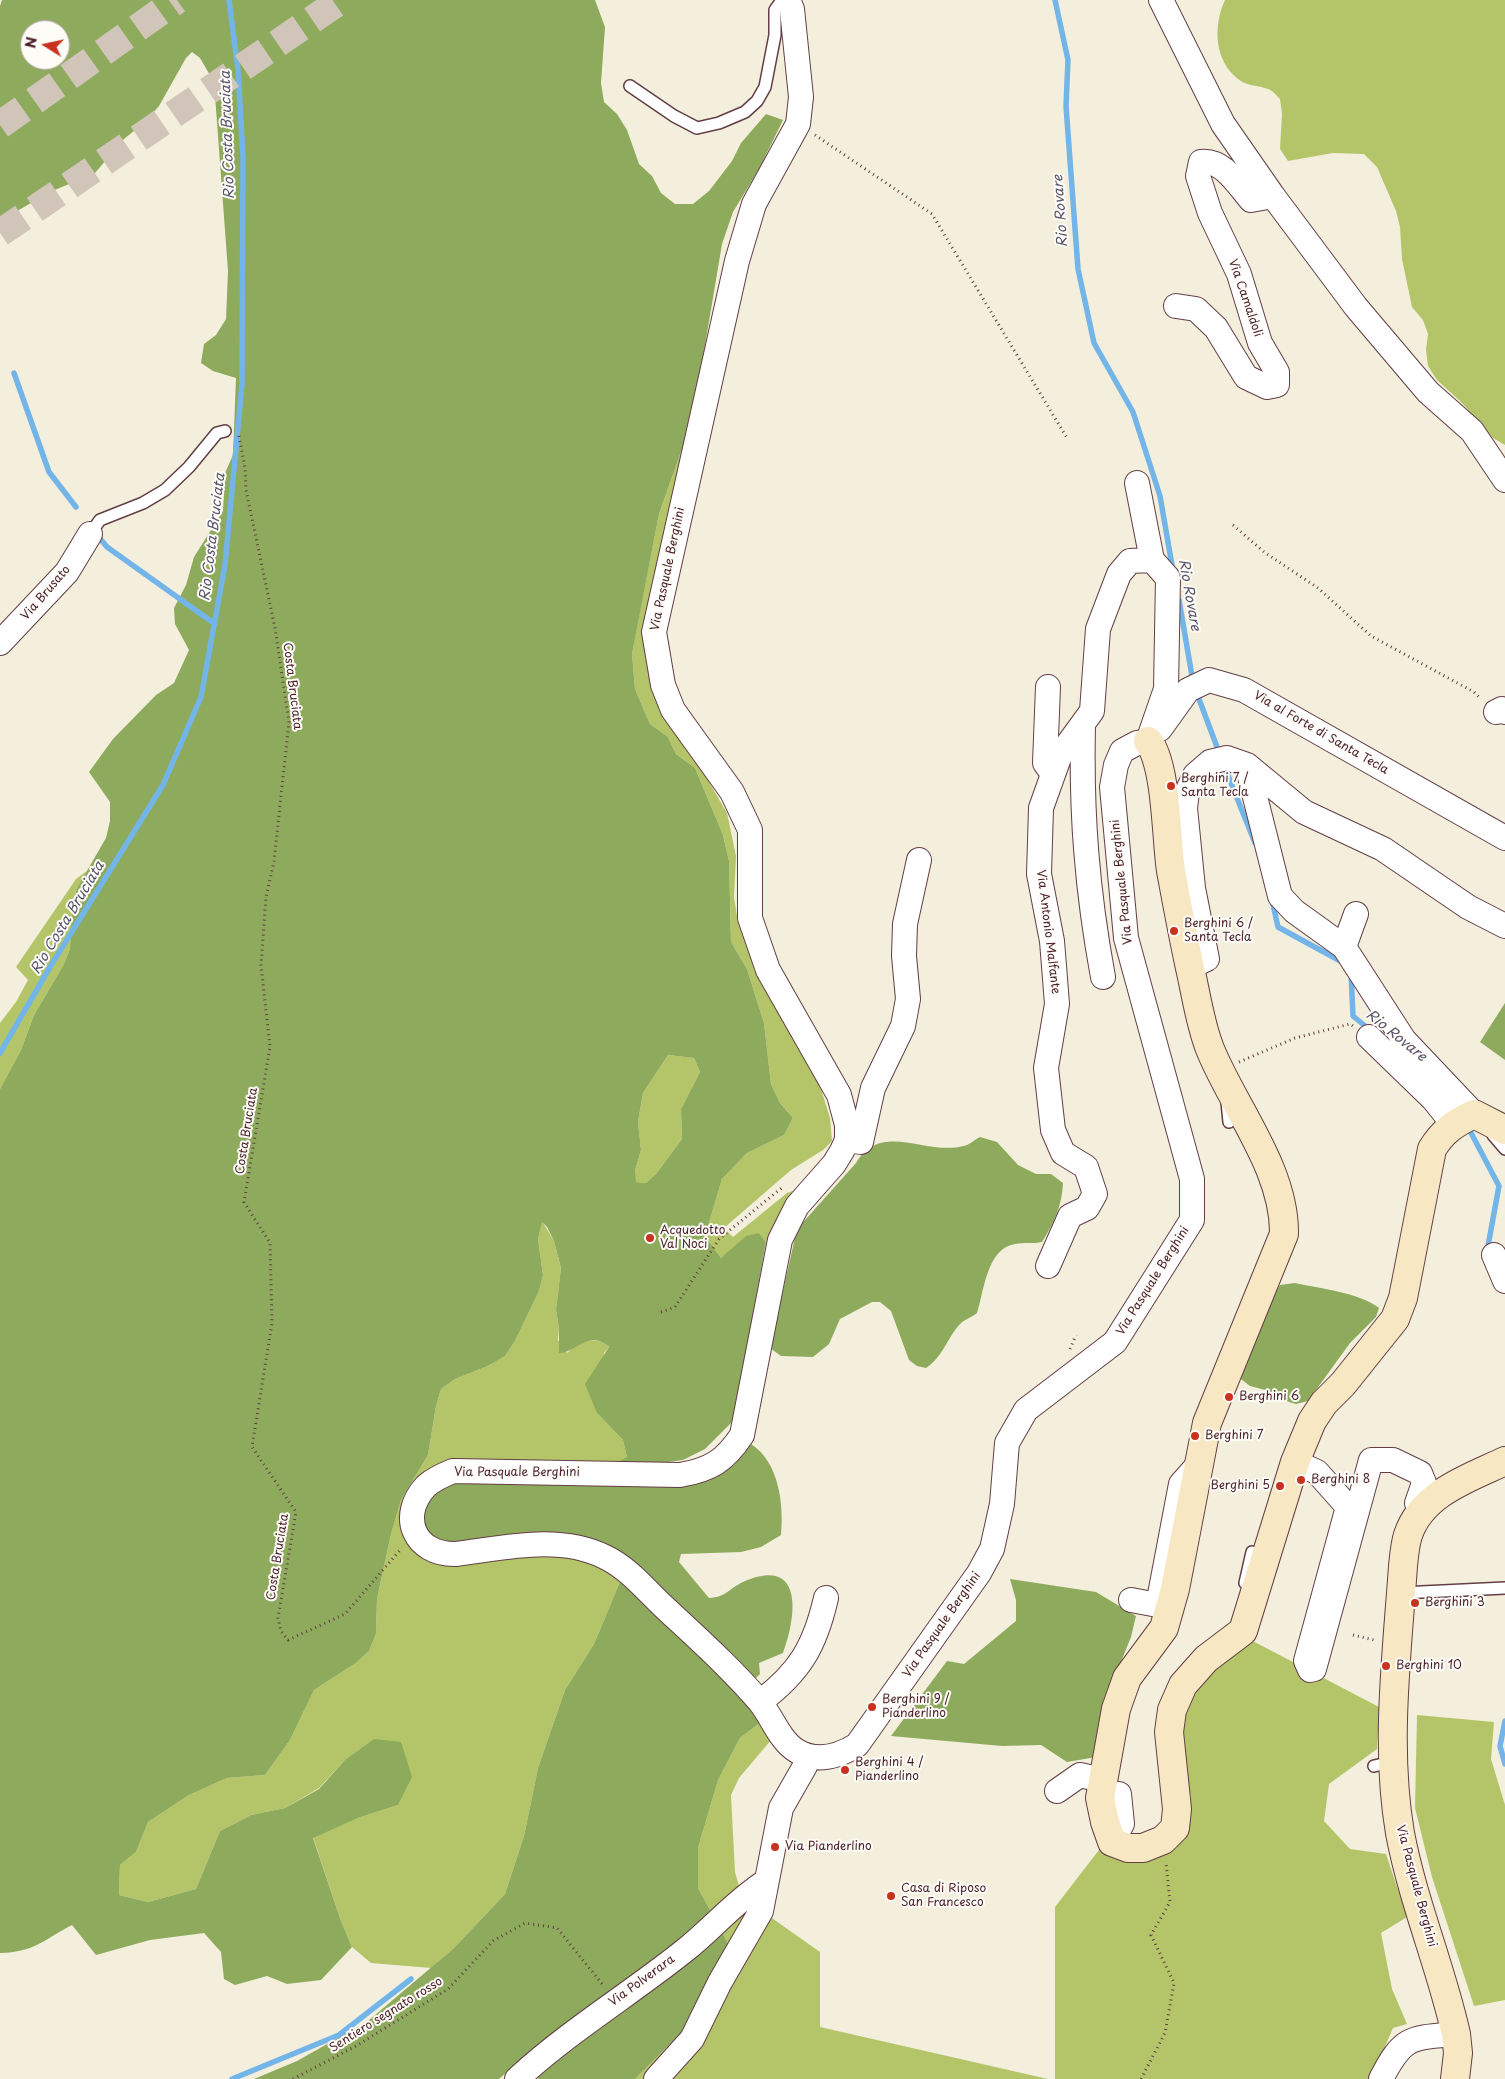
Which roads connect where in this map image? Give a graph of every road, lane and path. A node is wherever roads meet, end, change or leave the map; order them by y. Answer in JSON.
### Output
{"nodes":[{"id":1,"x":1161,"y":0,"type":"edge"},
{"id":2,"x":789,"y":2,"type":"edge"},
{"id":3,"x":630,"y":86,"type":"dead end"},
{"id":4,"x":798,"y":124,"type":"junction"},
{"id":5,"x":1273,"y":196,"type":"junction"},
{"id":6,"x":1176,"y":306,"type":"dead end"},
{"id":7,"x":225,"y":431,"type":"dead end"},
{"id":8,"x":241,"y":437,"type":"dead end"},
{"id":9,"x":1068,"y":438,"type":"dead end"},
{"id":10,"x":1505,"y":480,"type":"edge"},
{"id":11,"x":1137,"y":483,"type":"dead end"},
{"id":12,"x":1233,"y":525,"type":"dead end"},
{"id":13,"x":90,"y":534,"type":"joint"},
{"id":14,"x":1152,"y":560,"type":"junction"},
{"id":15,"x":0,"y":643,"type":"edge"},
{"id":16,"x":1048,"y":687,"type":"dead end"},
{"id":17,"x":1501,"y":712,"type":"edge"},
{"id":18,"x":1083,"y":726,"type":"junction"},
{"id":19,"x":1148,"y":741,"type":"junction"},
{"id":20,"x":1247,"y":765,"type":"junction"},
{"id":21,"x":1053,"y":774,"type":"junction"},
{"id":22,"x":1505,"y":838,"type":"edge"},
{"id":23,"x":919,"y":860,"type":"dead end"},
{"id":24,"x":1356,"y":914,"type":"dead end"},
{"id":25,"x":1505,"y":926,"type":"edge"},
{"id":26,"x":1344,"y":947,"type":"junction"},
{"id":27,"x":1190,"y":967,"type":"junction"},
{"id":28,"x":1103,"y":977,"type":"dead end"},
{"id":29,"x":1369,"y":1037,"type":"joint"},
{"id":30,"x":1223,"y":1076,"type":"junction"},
{"id":31,"x":1464,"y":1119,"type":"junction"},
{"id":32,"x":1229,"y":1122,"type":"dead end"},
{"id":33,"x":1499,"y":1132,"type":"edge"},
{"id":34,"x":847,"y":1140,"type":"junction"},
{"id":35,"x":1505,"y":1149,"type":"edge"},
{"id":36,"x":789,"y":1182,"type":"dead end"},
{"id":37,"x":1494,"y":1255,"type":"dead end"},
{"id":38,"x":1048,"y":1266,"type":"dead end"},
{"id":39,"x":1505,"y":1281,"type":"edge"},
{"id":40,"x":661,"y":1312,"type":"dead end"},
{"id":41,"x":1505,"y":1461,"type":"edge"},
{"id":42,"x":1296,"y":1462,"type":"junction"},
{"id":43,"x":1198,"y":1465,"type":"junction"},
{"id":44,"x":1420,"y":1513,"type":"junction"},
{"id":45,"x":418,"y":1539,"type":"junction"},
{"id":46,"x":1252,"y":1552,"type":"dead end"},
{"id":47,"x":1505,"y":1588,"type":"edge"},
{"id":48,"x":1401,"y":1593,"type":"junction"},
{"id":49,"x":826,"y":1598,"type":"dead end"},
{"id":50,"x":1131,"y":1600,"type":"dead end"},
{"id":51,"x":1230,"y":1643,"type":"junction"},
{"id":52,"x":760,"y":1702,"type":"junction"},
{"id":53,"x":808,"y":1756,"type":"junction"},
{"id":54,"x":1110,"y":1787,"type":"junction"},
{"id":55,"x":1056,"y":1791,"type":"dead end"},
{"id":56,"x":1163,"y":1840,"type":"junction"},
{"id":57,"x":765,"y":1882,"type":"junction"},
{"id":58,"x":615,"y":2000,"type":"junction"},
{"id":59,"x":1456,"y":2034,"type":"junction"},
{"id":60,"x":293,"y":2079,"type":"edge"},
{"id":61,"x":517,"y":2079,"type":"edge"},
{"id":62,"x":656,"y":2079,"type":"edge"},
{"id":63,"x":1141,"y":2079,"type":"edge"},
{"id":64,"x":1382,"y":2079,"type":"edge"},
{"id":65,"x":1455,"y":2079,"type":"edge"}],
"edges":[{"from":1,"to":5,"type":"street"},
{"from":2,"to":3,"type":"lane"},
{"from":2,"to":4,"type":"street","name":"Via Pasquale Berghini"},
{"from":4,"to":9,"type":"path"},
{"from":4,"to":34,"type":"street","name":"Via Pasquale Berghini"},
{"from":5,"to":6,"type":"street","name":"Via Camaldoli"},
{"from":5,"to":10,"type":"street"},
{"from":7,"to":13,"type":"lane","name":"Via Brusato"},
{"from":8,"to":45,"type":"path","name":"Costa Bruciata"},
{"from":11,"to":14,"type":"street"},
{"from":12,"to":17,"type":"path"},
{"from":13,"to":15,"type":"street","name":"Via Brusato"},
{"from":14,"to":18,"type":"street","name":"Via Antonio Malfante"},
{"from":14,"to":19,"type":"street"},
{"from":16,"to":21,"type":"street"},
{"from":18,"to":21,"type":"street","name":"Via Antonio Malfante"},
{"from":18,"to":28,"type":"street","name":"Via Antonio Malfante"},
{"from":19,"to":22,"type":"street","name":"Via al Forte di Santa Tecla"},
{"from":19,"to":27,"type":"street"},
{"from":19,"to":53,"type":"street","name":"Via Pasquale Berghini"},
{"from":20,"to":25,"type":"street"},
{"from":20,"to":26,"type":"street"},
{"from":20,"to":27,"type":"street"},
{"from":21,"to":38,"type":"street","name":"Via Antonio Malfante"},
{"from":23,"to":34,"type":"street"},
{"from":24,"to":26,"type":"street"},
{"from":26,"to":31,"type":"street"},
{"from":27,"to":30,"type":"street"},
{"from":29,"to":30,"type":"path"},
{"from":29,"to":31,"type":"street"},
{"from":30,"to":32,"type":"lane"},
{"from":30,"to":43,"type":"street"},
{"from":31,"to":33,"type":"street"},
{"from":31,"to":42,"type":"street"},
{"from":33,"to":35,"type":"lane"},
{"from":34,"to":45,"type":"street","name":"Via Pasquale Berghini"},
{"from":36,"to":40,"type":"path"},
{"from":37,"to":39,"type":"street"},
{"from":41,"to":44,"type":"street","name":"Via Pasquale Berghini"},
{"from":42,"to":44,"type":"street","name":"Via Pasquale Berghini"},
{"from":42,"to":51,"type":"street"},
{"from":43,"to":50,"type":"street"},
{"from":43,"to":54,"type":"street"},
{"from":44,"to":48,"type":"street","name":"Via Pasquale Berghini"},
{"from":45,"to":52,"type":"street"},
{"from":46,"to":51,"type":"lane"},
{"from":47,"to":48,"type":"lane"},
{"from":48,"to":59,"type":"street","name":"Via Pasquale Berghini"},
{"from":49,"to":52,"type":"street"},
{"from":51,"to":56,"type":"street"},
{"from":52,"to":53,"type":"street"},
{"from":53,"to":57,"type":"street"},
{"from":54,"to":55,"type":"street"},
{"from":54,"to":56,"type":"street"},
{"from":56,"to":63,"type":"path"},
{"from":57,"to":58,"type":"street","name":"Via Polverara"},
{"from":57,"to":62,"type":"street"},
{"from":58,"to":60,"type":"path","name":"Sentiero segnato rosso"},
{"from":58,"to":61,"type":"street","name":"Via Polverara"},
{"from":59,"to":64,"type":"street"},
{"from":59,"to":65,"type":"street","name":"Via Pasquale Berghini"}]}
